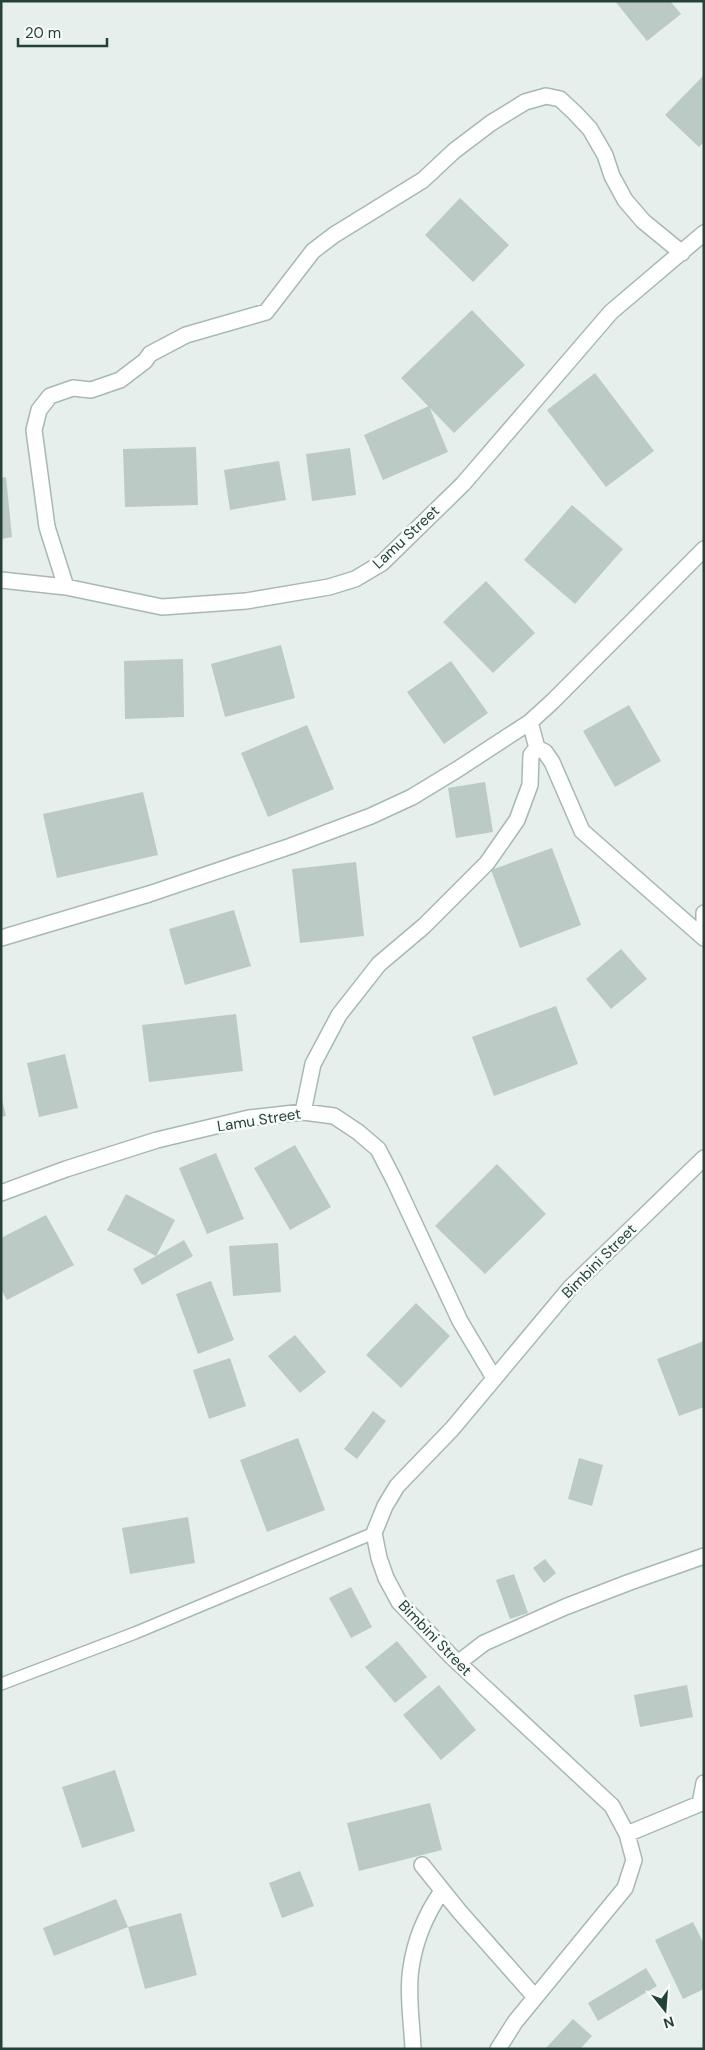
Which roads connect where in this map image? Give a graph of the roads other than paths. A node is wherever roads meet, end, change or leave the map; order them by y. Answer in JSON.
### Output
{"nodes":[{"id":1,"x":704,"y":234,"type":"edge"},
{"id":2,"x":682,"y":253,"type":"junction"},
{"id":3,"x":704,"y":549,"type":"edge"},
{"id":4,"x":1,"y":580,"type":"edge"},
{"id":5,"x":66,"y":587,"type":"junction"},
{"id":6,"x":530,"y":722,"type":"junction"},
{"id":7,"x":537,"y":748,"type":"junction"},
{"id":8,"x":704,"y":913,"type":"edge"},
{"id":9,"x":704,"y":922,"type":"edge"},
{"id":10,"x":1,"y":938,"type":"edge"},
{"id":11,"x":704,"y":938,"type":"edge"},
{"id":12,"x":303,"y":1112,"type":"junction"},
{"id":13,"x":704,"y":1158,"type":"edge"},
{"id":14,"x":1,"y":1193,"type":"edge"},
{"id":15,"x":494,"y":1378,"type":"junction"},
{"id":16,"x":374,"y":1533,"type":"junction"},
{"id":17,"x":704,"y":1556,"type":"edge"},
{"id":18,"x":458,"y":1663,"type":"junction"},
{"id":19,"x":1,"y":1684,"type":"edge"},
{"id":20,"x":704,"y":1783,"type":"edge"},
{"id":21,"x":702,"y":1803,"type":"edge"},
{"id":22,"x":627,"y":1834,"type":"junction"},
{"id":23,"x":422,"y":1866,"type":"dead end"},
{"id":24,"x":442,"y":1891,"type":"junction"},
{"id":25,"x":535,"y":1997,"type":"junction"},
{"id":26,"x":414,"y":2049,"type":"edge"},
{"id":27,"x":498,"y":2049,"type":"edge"}],
"edges":[{"from":1,"to":2,"type":"street","name":"Lamu Street"},
{"from":2,"to":5,"type":"street","name":"Lamu Street"},
{"from":2,"to":5,"type":"street"},
{"from":3,"to":6,"type":"street"},
{"from":4,"to":5,"type":"street","name":"Lamu Street"},
{"from":6,"to":7,"type":"street"},
{"from":6,"to":10,"type":"street"},
{"from":7,"to":11,"type":"street"},
{"from":7,"to":12,"type":"street"},
{"from":8,"to":9,"type":"street"},
{"from":12,"to":14,"type":"street","name":"Lamu Street"},
{"from":12,"to":15,"type":"street","name":"Lamu Street"},
{"from":13,"to":15,"type":"street","name":"Bimbini Street"},
{"from":15,"to":16,"type":"street","name":"Bimbini Street"},
{"from":16,"to":18,"type":"street","name":"Bimbini Street"},
{"from":16,"to":19,"type":"lane"},
{"from":17,"to":18,"type":"street"},
{"from":18,"to":22,"type":"street","name":"Bimbini Street"},
{"from":20,"to":21,"type":"street"},
{"from":21,"to":22,"type":"street"},
{"from":22,"to":25,"type":"street","name":"Bimbini Street"},
{"from":23,"to":24,"type":"street"},
{"from":24,"to":25,"type":"street"},
{"from":24,"to":26,"type":"street"},
{"from":25,"to":27,"type":"street","name":"Bimbini Street"}]}
